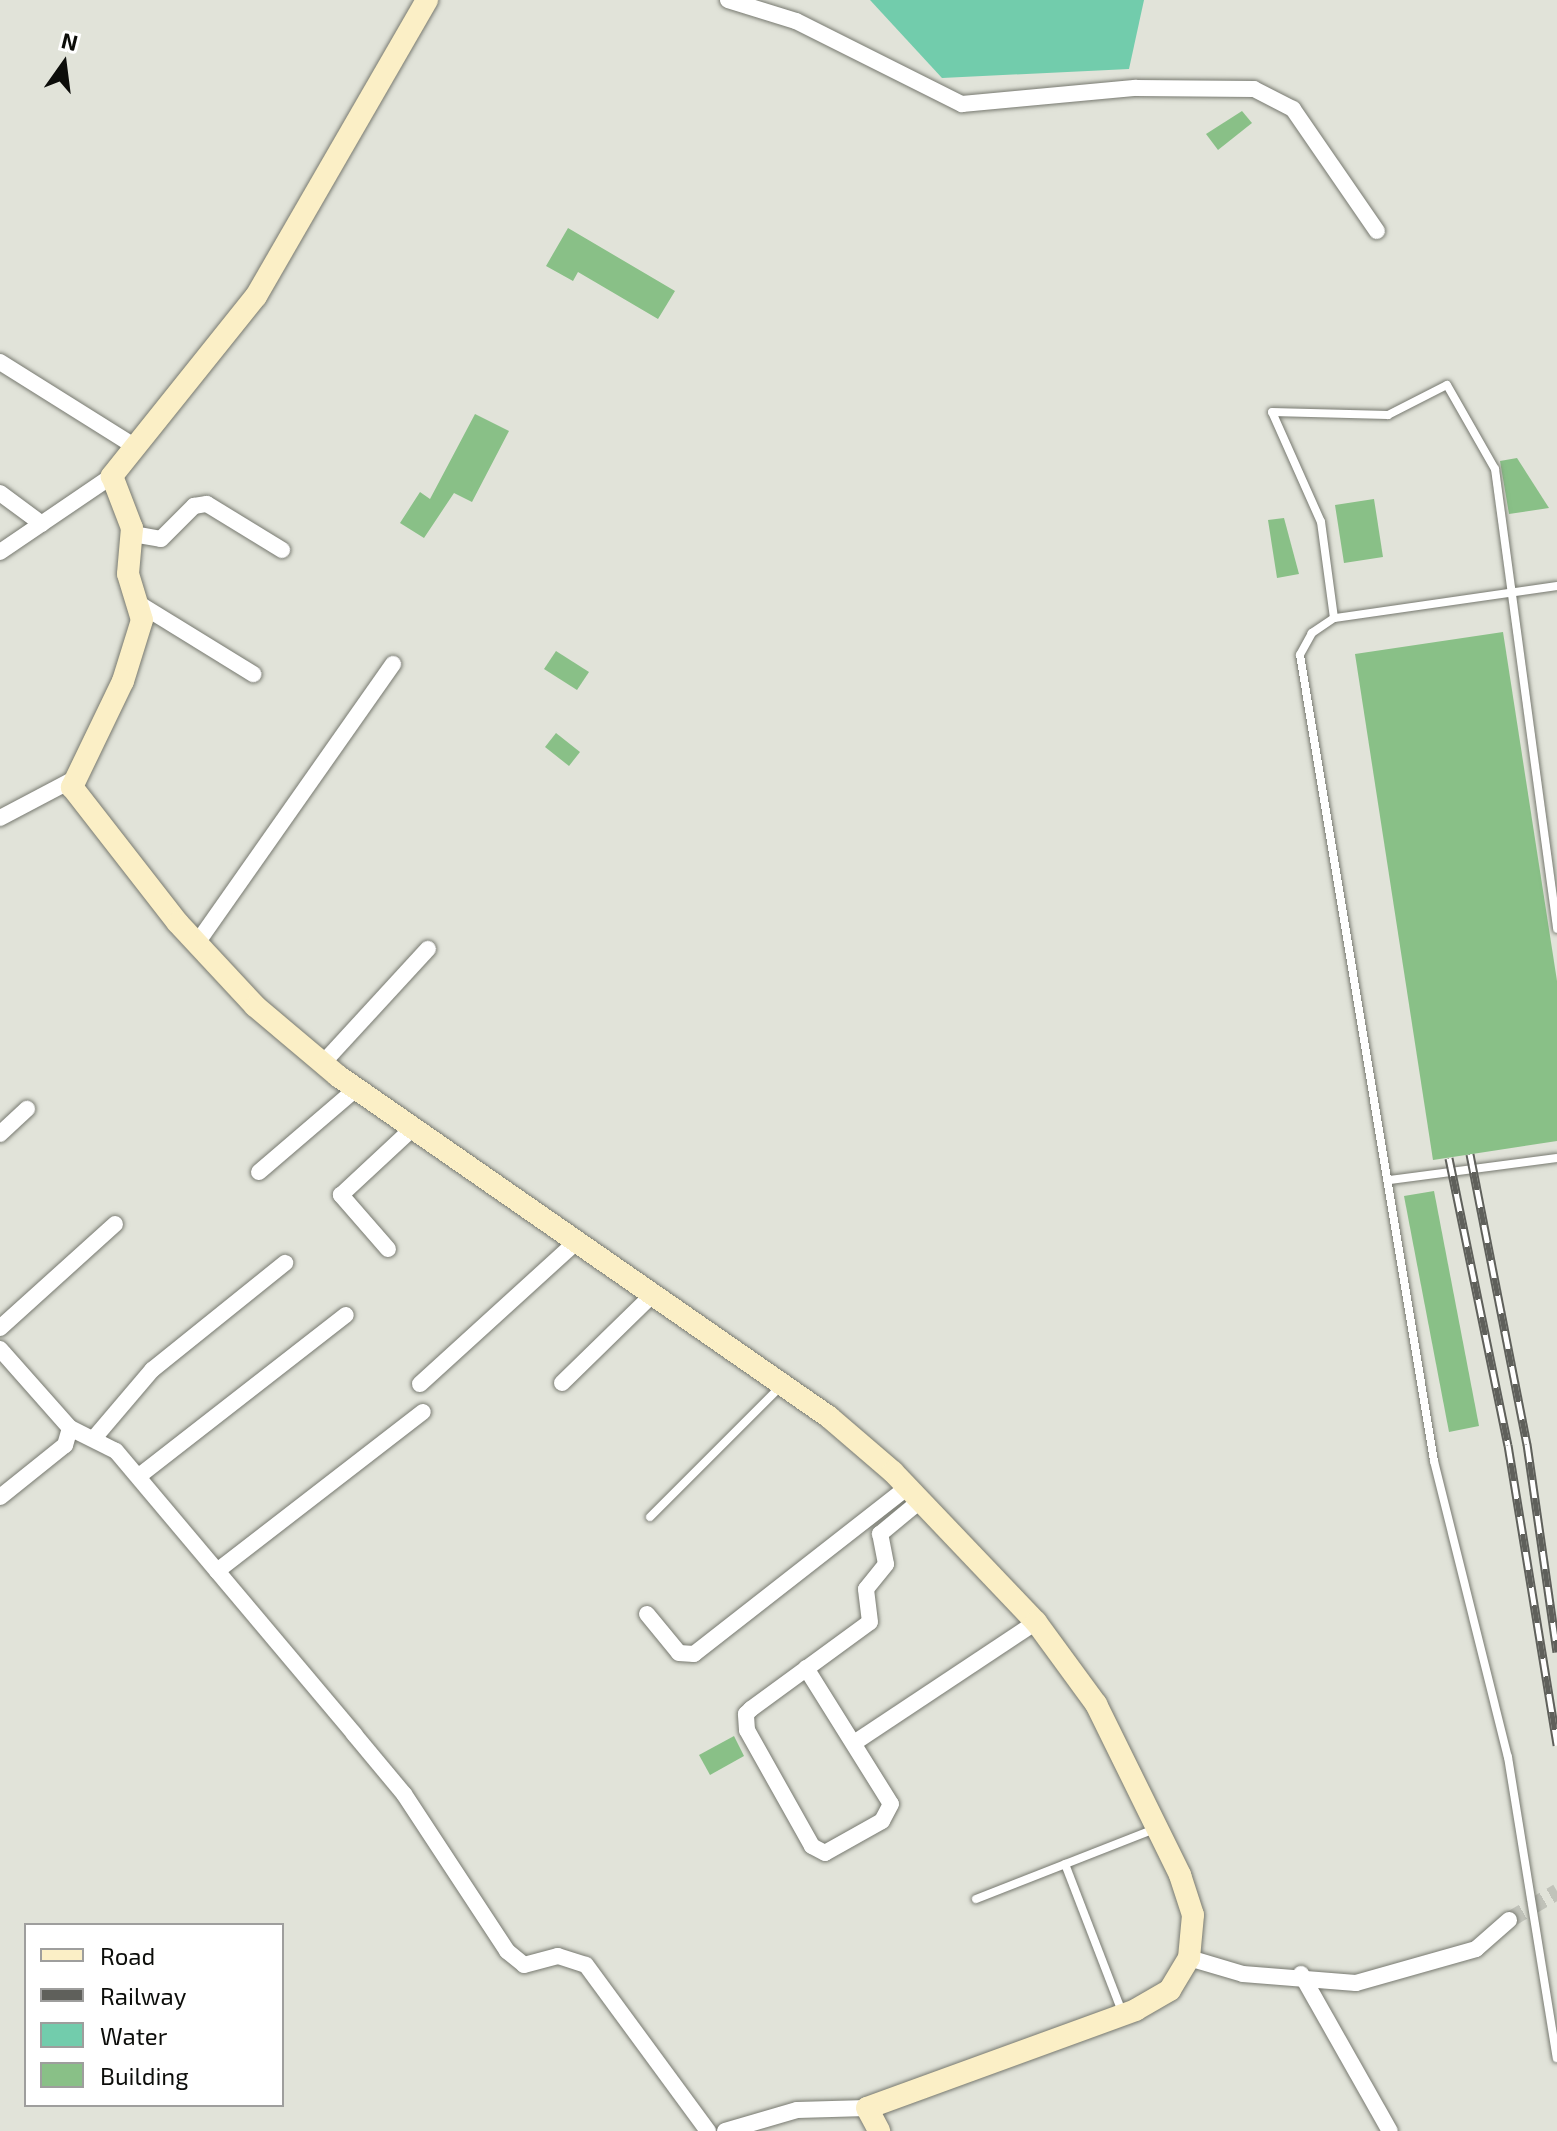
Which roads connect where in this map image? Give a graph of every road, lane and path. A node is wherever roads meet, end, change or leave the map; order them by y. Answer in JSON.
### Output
{"nodes":[{"id":1,"x":427,"y":0,"type":"edge"},
{"id":2,"x":728,"y":0,"type":"edge"},
{"id":3,"x":1377,"y":231,"type":"dead end"},
{"id":4,"x":0,"y":362,"type":"edge"},
{"id":5,"x":137,"y":448,"type":"junction"},
{"id":6,"x":112,"y":476,"type":"junction"},
{"id":7,"x":0,"y":493,"type":"edge"},
{"id":8,"x":42,"y":524,"type":"junction"},
{"id":9,"x":133,"y":534,"type":"junction"},
{"id":10,"x":282,"y":550,"type":"dead end"},
{"id":11,"x":0,"y":552,"type":"edge"},
{"id":12,"x":1557,"y":586,"type":"edge"},
{"id":13,"x":1507,"y":593,"type":"junction"},
{"id":14,"x":141,"y":605,"type":"junction"},
{"id":15,"x":1334,"y":618,"type":"junction"},
{"id":16,"x":393,"y":664,"type":"dead end"},
{"id":17,"x":253,"y":674,"type":"dead end"},
{"id":18,"x":72,"y":780,"type":"junction"},
{"id":19,"x":0,"y":818,"type":"edge"},
{"id":20,"x":1557,"y":929,"type":"edge"},
{"id":21,"x":197,"y":943,"type":"junction"},
{"id":22,"x":428,"y":949,"type":"dead end"},
{"id":23,"x":323,"y":1063,"type":"junction"},
{"id":24,"x":356,"y":1089,"type":"junction"},
{"id":25,"x":27,"y":1109,"type":"dead end"},
{"id":26,"x":412,"y":1129,"type":"junction"},
{"id":27,"x":0,"y":1134,"type":"edge"},
{"id":28,"x":1557,"y":1158,"type":"edge"},
{"id":29,"x":259,"y":1172,"type":"dead end"},
{"id":30,"x":1390,"y":1180,"type":"junction"},
{"id":31,"x":115,"y":1224,"type":"dead end"},
{"id":32,"x":574,"y":1244,"type":"junction"},
{"id":33,"x":388,"y":1249,"type":"dead end"},
{"id":34,"x":285,"y":1263,"type":"dead end"},
{"id":35,"x":651,"y":1296,"type":"junction"},
{"id":36,"x":346,"y":1315,"type":"dead end"},
{"id":37,"x":0,"y":1328,"type":"edge"},
{"id":38,"x":0,"y":1349,"type":"edge"},
{"id":39,"x":562,"y":1383,"type":"dead end"},
{"id":40,"x":420,"y":1384,"type":"dead end"},
{"id":41,"x":782,"y":1385,"type":"junction"},
{"id":42,"x":423,"y":1412,"type":"dead end"},
{"id":43,"x":70,"y":1428,"type":"junction"},
{"id":44,"x":95,"y":1437,"type":"junction"},
{"id":45,"x":139,"y":1476,"type":"junction"},
{"id":46,"x":914,"y":1494,"type":"junction"},
{"id":47,"x":0,"y":1497,"type":"edge"},
{"id":48,"x":650,"y":1517,"type":"dead end"},
{"id":49,"x":217,"y":1571,"type":"junction"},
{"id":50,"x":647,"y":1614,"type":"dead end"},
{"id":51,"x":1036,"y":1622,"type":"junction"},
{"id":52,"x":806,"y":1668,"type":"junction"},
{"id":53,"x":854,"y":1743,"type":"junction"},
{"id":54,"x":1157,"y":1828,"type":"junction"},
{"id":55,"x":1065,"y":1864,"type":"junction"},
{"id":56,"x":976,"y":1899,"type":"dead end"},
{"id":57,"x":1509,"y":1920,"type":"tunnel mouth"},
{"id":58,"x":1189,"y":1958,"type":"junction"},
{"id":59,"x":1301,"y":1974,"type":"junction"},
{"id":60,"x":1123,"y":2015,"type":"junction"},
{"id":61,"x":1557,"y":2058,"type":"edge"},
{"id":62,"x":867,"y":2108,"type":"junction"},
{"id":63,"x":708,"y":2131,"type":"edge"},
{"id":64,"x":725,"y":2131,"type":"edge"},
{"id":65,"x":879,"y":2131,"type":"edge"},
{"id":66,"x":1390,"y":2131,"type":"edge"}],
"edges":[{"from":1,"to":5,"type":"street"},
{"from":2,"to":3,"type":"street"},
{"from":4,"to":5,"type":"street"},
{"from":5,"to":6,"type":"street"},
{"from":6,"to":8,"type":"street"},
{"from":6,"to":9,"type":"street"},
{"from":7,"to":8,"type":"street"},
{"from":8,"to":11,"type":"street"},
{"from":9,"to":10,"type":"street"},
{"from":9,"to":14,"type":"street"},
{"from":12,"to":13,"type":"lane"},
{"from":13,"to":15,"type":"lane"},
{"from":13,"to":15,"type":"lane"},
{"from":13,"to":20,"type":"lane"},
{"from":14,"to":17,"type":"street"},
{"from":14,"to":18,"type":"street"},
{"from":15,"to":30,"type":"lane"},
{"from":16,"to":21,"type":"street"},
{"from":18,"to":19,"type":"street"},
{"from":18,"to":21,"type":"street"},
{"from":21,"to":23,"type":"street"},
{"from":22,"to":23,"type":"street"},
{"from":23,"to":24,"type":"street"},
{"from":24,"to":26,"type":"street"},
{"from":24,"to":29,"type":"street"},
{"from":25,"to":27,"type":"street"},
{"from":26,"to":32,"type":"street"},
{"from":26,"to":33,"type":"street"},
{"from":28,"to":30,"type":"lane"},
{"from":30,"to":61,"type":"lane"},
{"from":31,"to":37,"type":"street"},
{"from":32,"to":35,"type":"street"},
{"from":32,"to":40,"type":"street"},
{"from":34,"to":44,"type":"street"},
{"from":35,"to":39,"type":"street"},
{"from":35,"to":41,"type":"street"},
{"from":36,"to":45,"type":"street"},
{"from":38,"to":43,"type":"street"},
{"from":41,"to":46,"type":"street"},
{"from":41,"to":48,"type":"lane"},
{"from":42,"to":49,"type":"street"},
{"from":43,"to":44,"type":"street"},
{"from":43,"to":47,"type":"street"},
{"from":44,"to":45,"type":"street"},
{"from":45,"to":49,"type":"street"},
{"from":46,"to":50,"type":"street"},
{"from":46,"to":51,"type":"street"},
{"from":46,"to":52,"type":"street"},
{"from":49,"to":63,"type":"street"},
{"from":51,"to":53,"type":"street"},
{"from":51,"to":54,"type":"street"},
{"from":52,"to":53,"type":"street"},
{"from":52,"to":53,"type":"street"},
{"from":54,"to":55,"type":"lane"},
{"from":54,"to":58,"type":"street"},
{"from":55,"to":56,"type":"lane"},
{"from":55,"to":60,"type":"lane"},
{"from":57,"to":59,"type":"street"},
{"from":58,"to":59,"type":"street"},
{"from":58,"to":60,"type":"street"},
{"from":59,"to":66,"type":"street"},
{"from":60,"to":62,"type":"street"},
{"from":62,"to":64,"type":"street"},
{"from":62,"to":65,"type":"street"}]}
